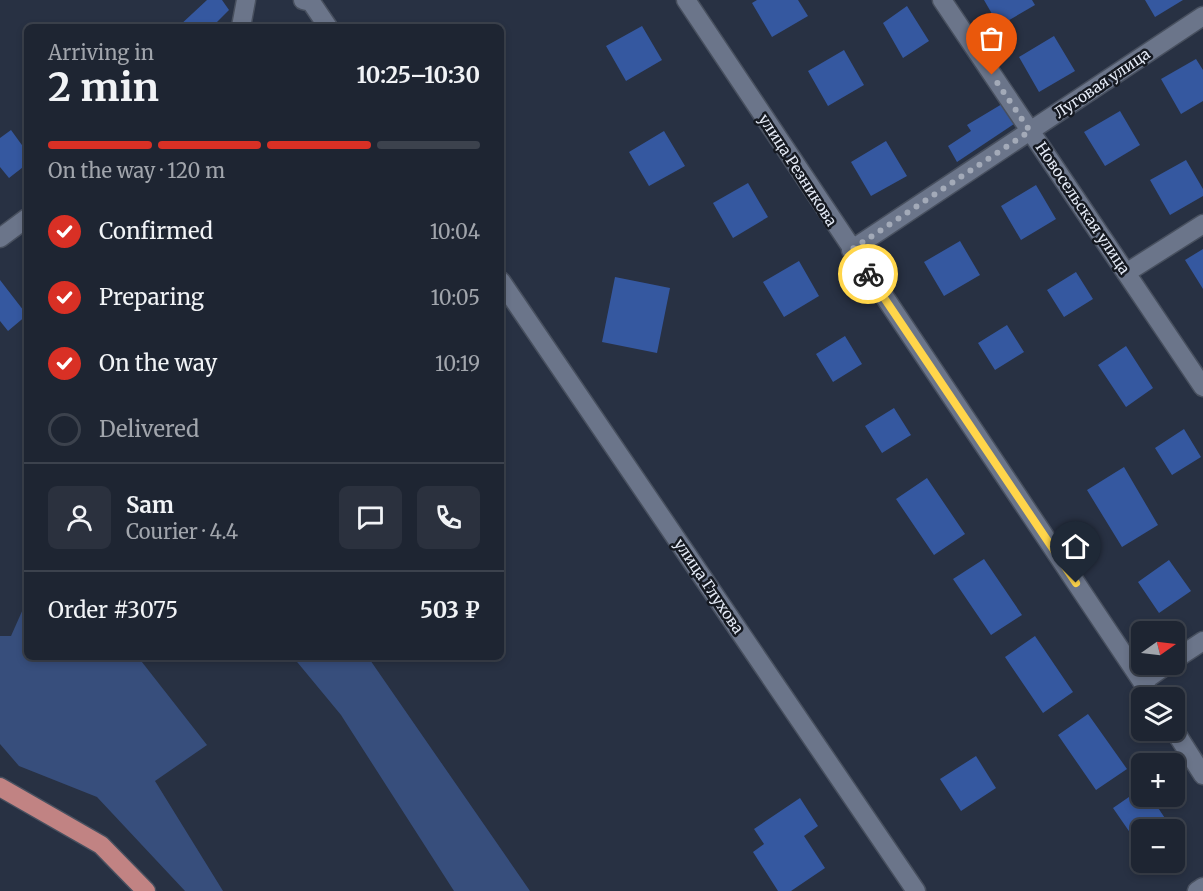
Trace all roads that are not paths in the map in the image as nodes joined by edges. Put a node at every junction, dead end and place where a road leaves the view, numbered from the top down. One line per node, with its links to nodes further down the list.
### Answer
1 (246, 0): 6 (street)
2 (303, 0): 7 (street)
3 (686, 0): 12 (street, улица Резникова)
4 (942, 0): 8 (street, Новосельская улица)
5 (1203, 16): 8 (street, Луговая улица)
6 (242, 24)
7 (326, 24)
8 (1030, 131): 12 (street, Луговая улица); 13 (street, Новосельская улица)
9 (24, 220): 11 (street)
10 (1203, 224): 13 (street)
11 (0, 238)
12 (851, 250): 19 (street, улица Резникова)
13 (1126, 273): 15 (street, Новосельская улица)
14 (504, 285): 26 (street, улица Глухова)
15 (1203, 387)
16 (1203, 641): 17 (street)
17 (1185, 653)
18 (1152, 675): 19 (street)
19 (1142, 682): 20 (street, улица Резникова)
20 (1145, 687)
21 (1181, 741): 22 (street)
22 (1203, 775)
23 (0, 787): 25 (main road)
24 (1203, 887): 27 (street)
25 (146, 891)
26 (916, 891)
27 (1197, 891)

